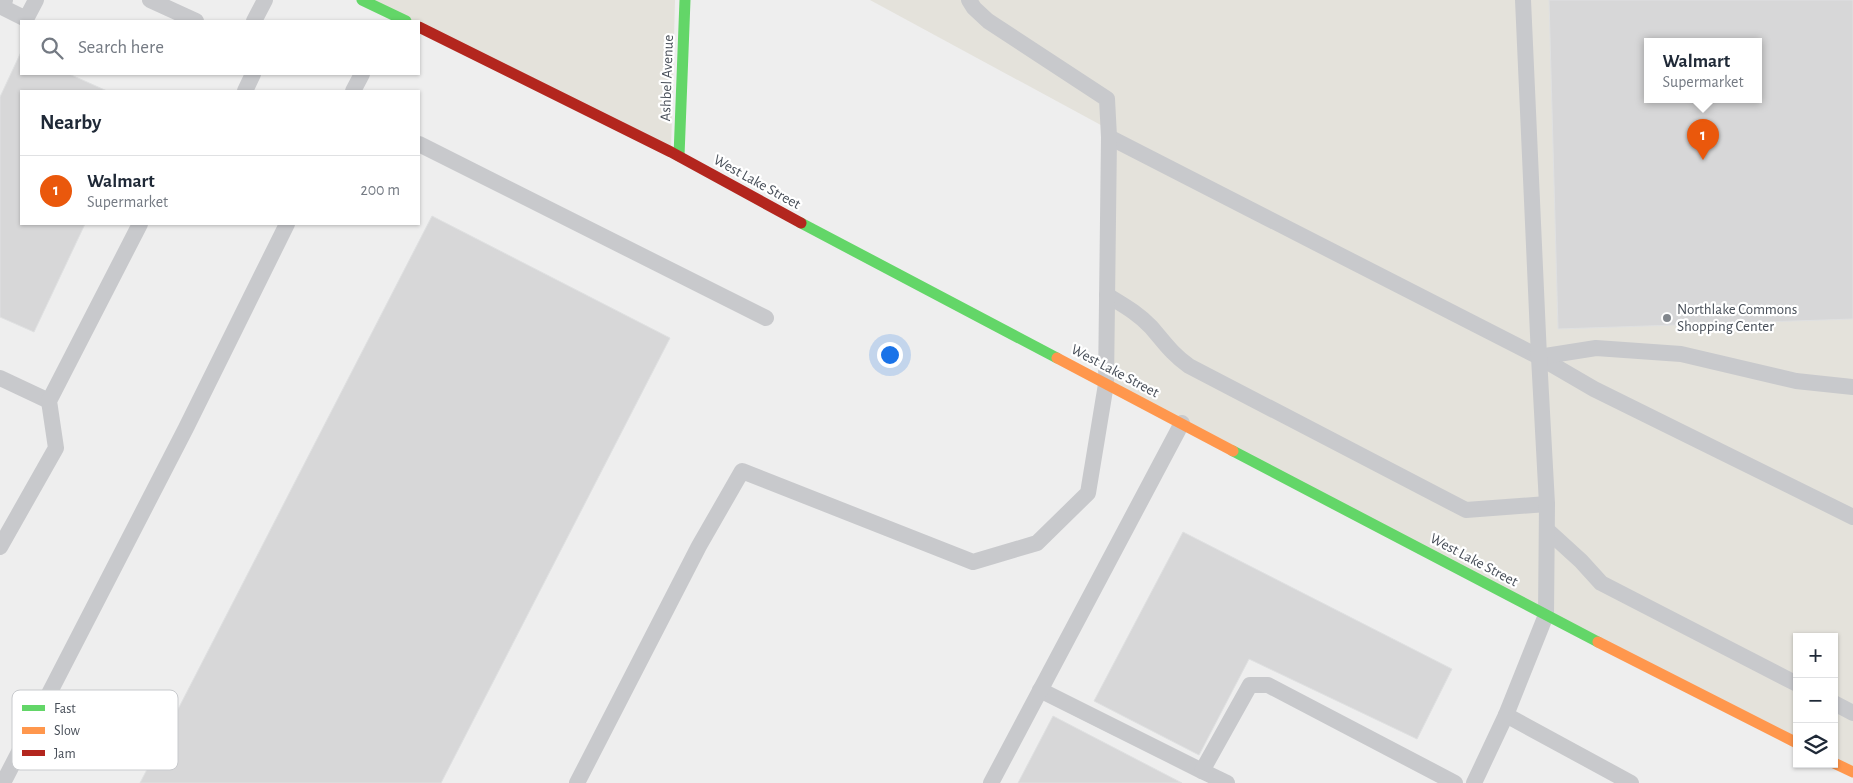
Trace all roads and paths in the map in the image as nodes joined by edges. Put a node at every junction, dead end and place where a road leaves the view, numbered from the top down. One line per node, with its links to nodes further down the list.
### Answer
1 (5, 0): 2 (lane)
2 (36, 0)
3 (150, 0): 10 (lane)
4 (265, 0): 11 (lane)
5 (362, 0): 9 (main road)
6 (685, 0): 19 (main road, Ashbel Avenue)
7 (969, 0): 17 (lane)
8 (1523, 0): 24 (lane)
9 (389, 18)
10 (194, 20)
11 (255, 20)
12 (420, 27): 19 (main road, West Lake Street)
13 (253, 75): 15 (lane)
14 (361, 75): 16 (lane)
15 (246, 90)
16 (354, 90)
17 (1110, 137): 22 (lane); 24 (lane)
18 (420, 145): 23 (lane)
19 (679, 156): 26 (main road, West Lake Street)
20 (139, 225): 28 (lane)
21 (287, 225): 36 (lane)
22 (1107, 296): 26 (lane); 30 (lane)
23 (766, 318)
24 (1539, 357): 27 (lane); 30 (lane); 31 (lane)
25 (0, 378): 28 (lane)
26 (1106, 384): 29 (main road, West Lake Street); 47 (lane)
27 (1853, 387)
28 (49, 401): 33 (lane)
29 (1182, 423): 34 (main road, West Lake Street); 37 (lane)
30 (1548, 504): 32 (lane)
31 (1853, 517)
32 (1547, 530): 34 (lane); 35 (lane)
33 (0, 547)
34 (1546, 615): 40 (lane); 41 (main road, West Lake Street)
35 (1793, 682)
36 (51, 690)
37 (1040, 690): 44 (lane); 48 (lane)
38 (1838, 706): 39 (lane)
39 (1853, 713)
40 (1506, 715): 51 (lane); 52 (lane)
41 (1793, 741)
42 (1838, 765): 45 (main road)
43 (12, 766): 46 (lane)
44 (1202, 770): 49 (lane); 50 (lane)
45 (1853, 772)
46 (3, 783)
47 (577, 783)
48 (991, 783)
49 (1227, 783)
50 (1455, 783)
51 (1474, 783)
52 (1631, 783)

